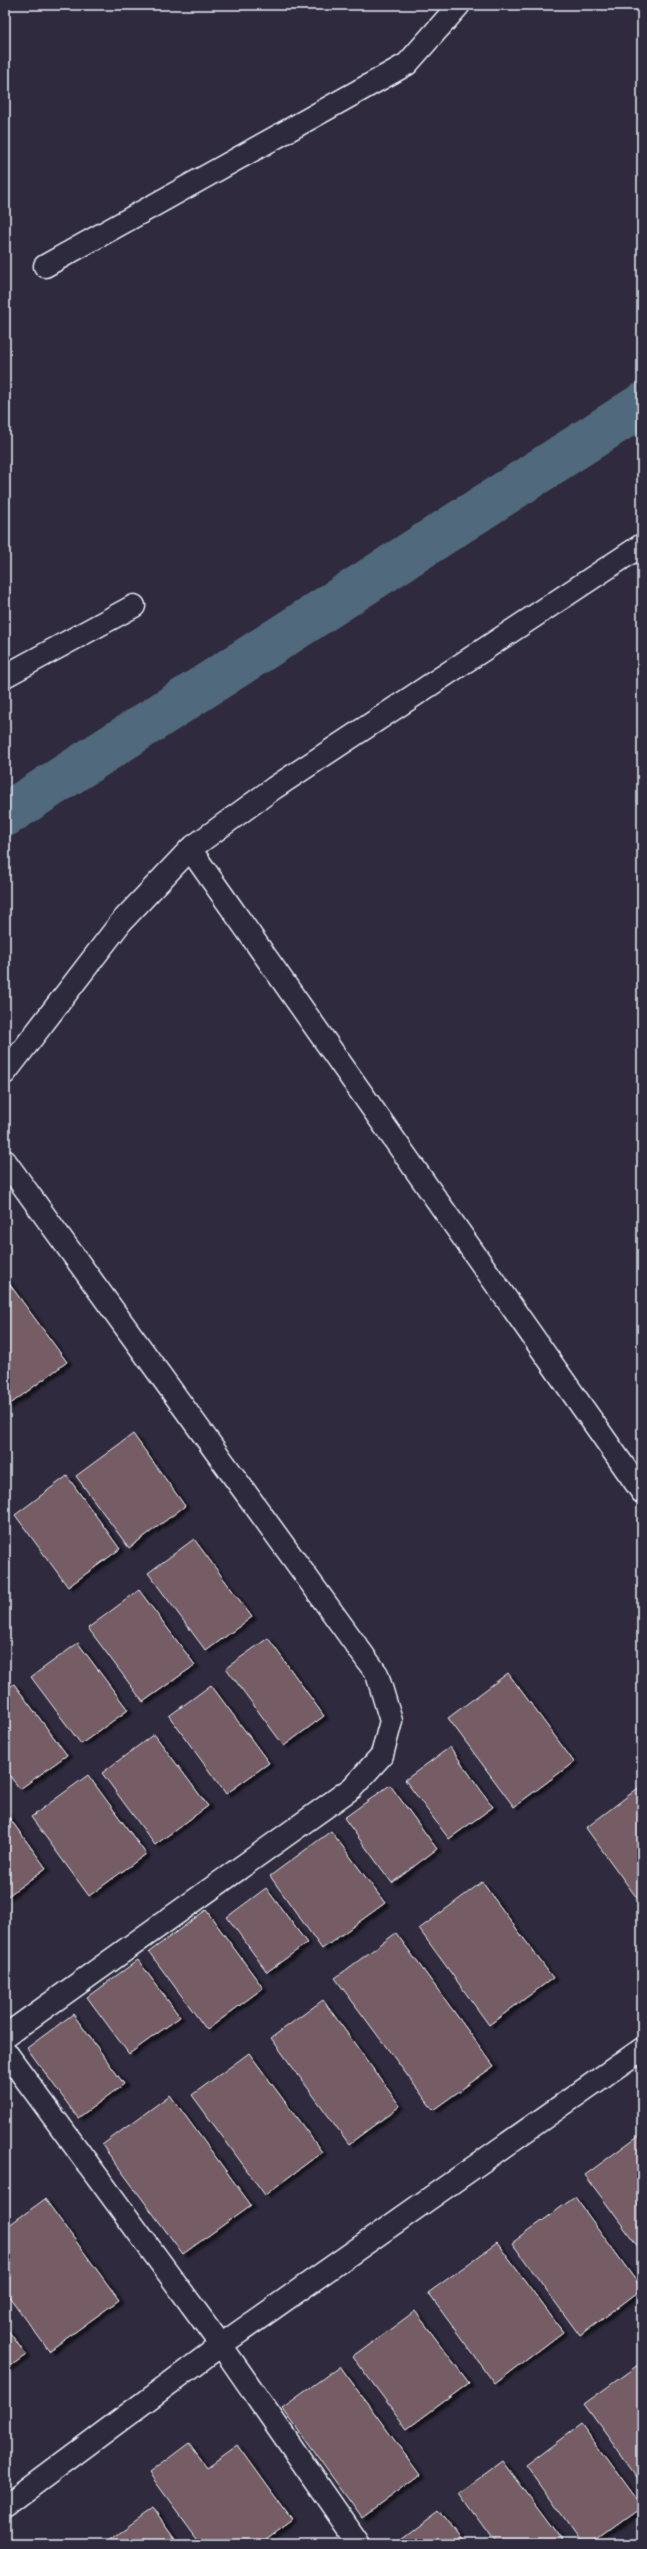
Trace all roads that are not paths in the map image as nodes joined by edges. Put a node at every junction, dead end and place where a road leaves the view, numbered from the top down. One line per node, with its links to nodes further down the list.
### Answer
1 (459, 5): 2 (street)
2 (45, 266)
3 (642, 545): 6 (street)
4 (134, 606): 5 (street)
5 (5, 676)
6 (190, 849): 7 (street); 9 (street)
7 (5, 1073)
8 (5, 1161): 10 (street)
9 (642, 1492)
10 (5, 2036)
11 (642, 2050): 13 (street)
12 (5, 2052): 13 (street)
13 (221, 2344): 14 (street); 15 (street)
14 (5, 2506)
15 (359, 2544)

